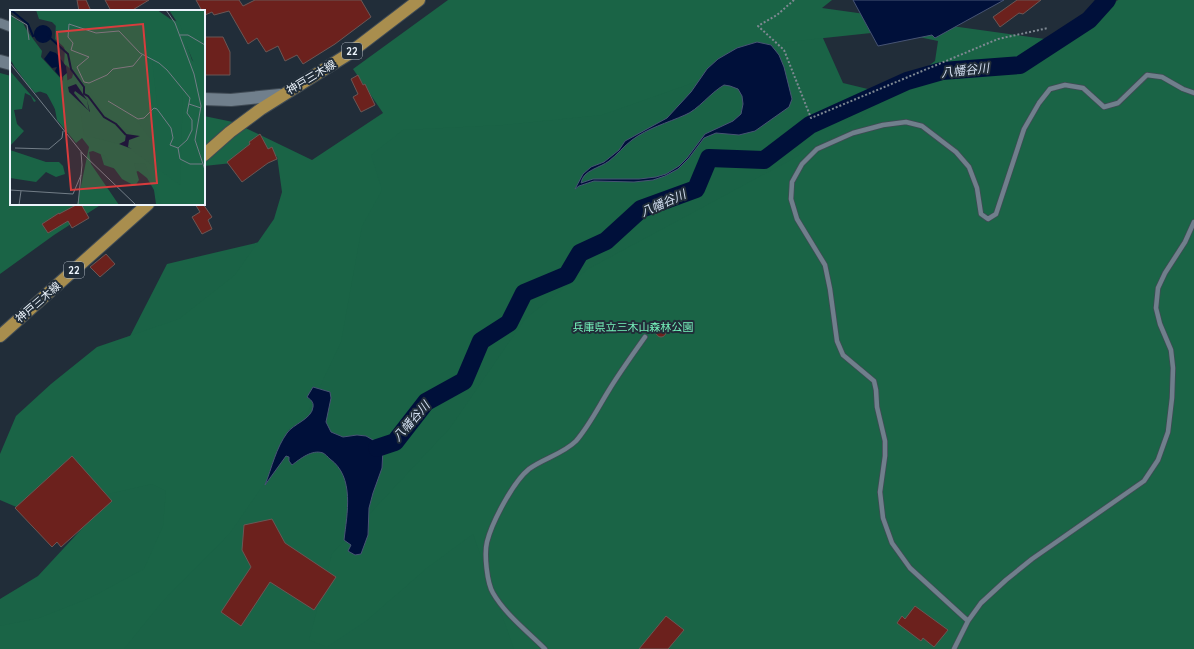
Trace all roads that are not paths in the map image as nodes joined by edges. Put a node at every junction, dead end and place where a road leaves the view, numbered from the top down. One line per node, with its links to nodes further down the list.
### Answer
1 (419, 0): 7 (main road, 神戸三木線 / 22)
2 (0, 23): 3 (street)
3 (10, 27)
4 (0, 62): 5 (street)
5 (10, 64)
6 (1194, 93): 14 (lane)
7 (280, 96): 8 (street); 9 (main road, 神戸三木線 / 22)
8 (205, 99)
9 (205, 154)
10 (147, 205): 12 (main road, 神戸三木線 / 22)
11 (1194, 222): 14 (lane)
12 (0, 336)
13 (645, 336): 15 (lane)
14 (968, 621): 16 (lane)
15 (545, 649)
16 (954, 649)

